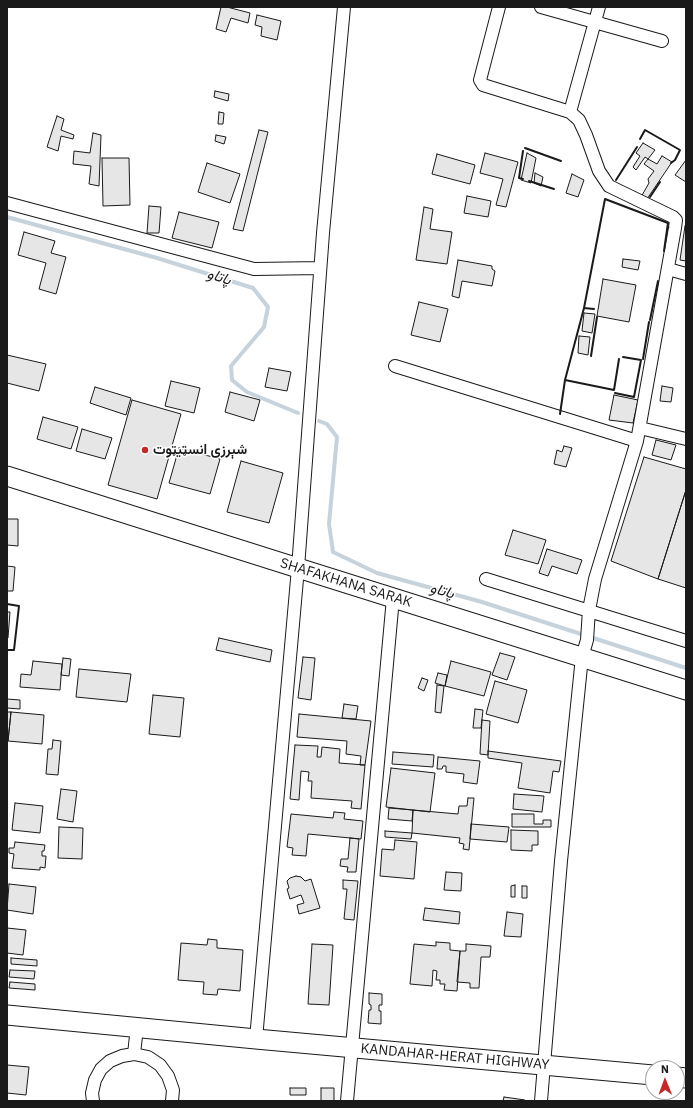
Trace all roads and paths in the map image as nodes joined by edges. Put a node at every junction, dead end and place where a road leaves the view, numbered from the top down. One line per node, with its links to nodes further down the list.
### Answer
1 (344, 7): 9 (street)
2 (499, 7): 7 (street)
3 (541, 7): 5 (street)
4 (599, 7): 5 (street)
5 (595, 22): 6 (street); 7 (street)
6 (662, 41)
7 (570, 112): 10 (street)
8 (7, 203): 9 (street)
9 (320, 268): 17 (street)
10 (668, 269): 11 (street); 13 (street)
11 (686, 274)
12 (395, 366): 15 (street)
13 (640, 428): 14 (street); 15 (street)
14 (686, 439)
15 (638, 441): 20 (street)
16 (7, 476): 17 (main road, SHAFAKHANA SARAK)
17 (298, 568): 19 (main road, SHAFAKHANA SARAK); 26 (street)
18 (486, 579): 20 (street)
19 (393, 598): 22 (main road, SHAFAKHANA SARAK); 27 (street)
20 (589, 610): 21 (street); 22 (street)
21 (686, 641)
22 (584, 648): 23 (main road, SHAFAKHANA SARAK); 29 (street)
23 (686, 690)
24 (7, 1015): 25 (main road, KANDAHAR-HERAT HIGHWAY)
25 (137, 1027): 26 (main road, KANDAHAR-HERAT HIGHWAY); 28 (street)
26 (256, 1039): 27 (main road, KANDAHAR-HERAT HIGHWAY)
27 (352, 1048): 29 (main road, KANDAHAR-HERAT HIGHWAY); 33 (street)
28 (134, 1054): 31 (street); 32 (street)
29 (544, 1066): 30 (main road, KANDAHAR-HERAT HIGHWAY); 34 (street)
30 (645, 1074)
31 (93, 1101)
32 (172, 1101)
33 (347, 1101)
34 (541, 1101)

